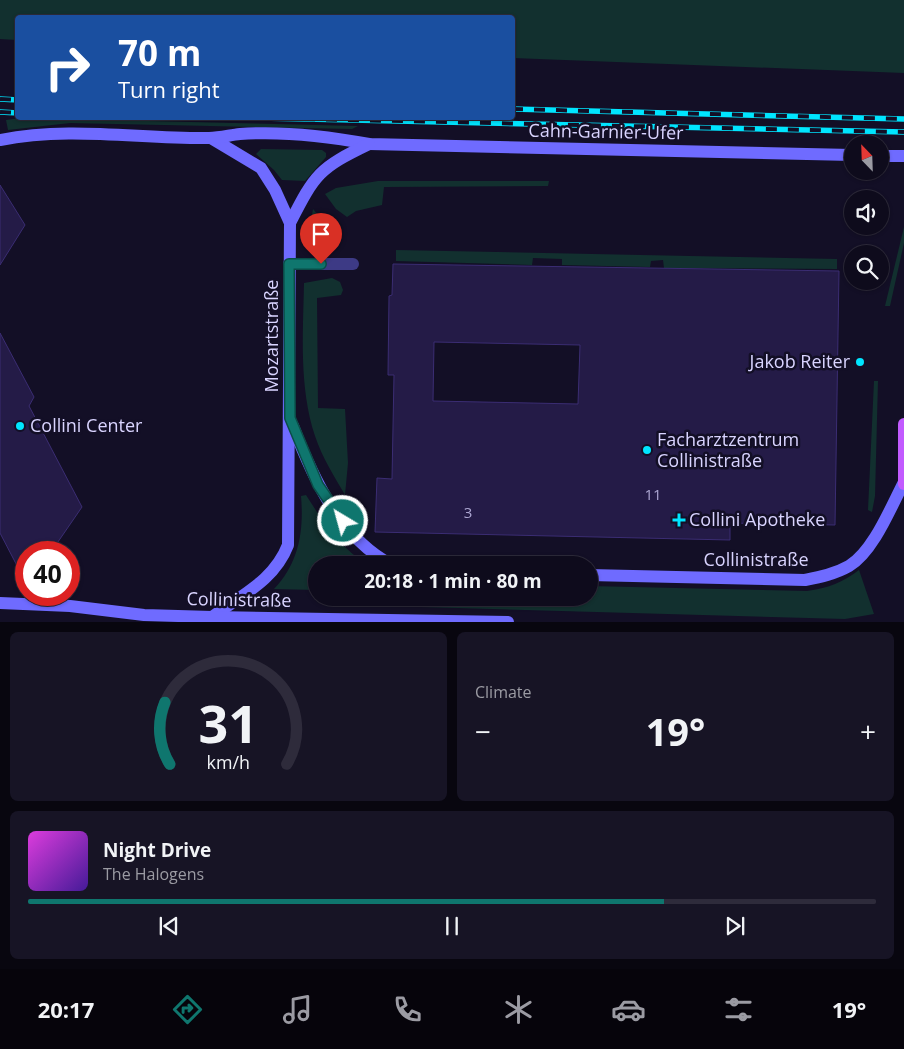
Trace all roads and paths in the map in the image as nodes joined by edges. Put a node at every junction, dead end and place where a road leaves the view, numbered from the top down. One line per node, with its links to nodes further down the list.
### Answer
1 (211, 138): 2 (street, Cahn-Garnier-Ufer); 3 (street, Cahn-Garnier-Ufer); 7 (street, Mozartstraße)
2 (0, 140)
3 (369, 144): 4 (street, Cahn-Garnier-Ufer); 7 (street, Mozartstraße)
4 (844, 155)
5 (889, 156): 6 (street)
6 (904, 156)
7 (290, 223): 8 (street, Mozartstraße)
8 (289, 264): 9 (lane); 10 (street, Mozartstraße)
9 (352, 264)
10 (290, 418): 13 (street, Mozartstraße); 16 (street, Mozartstraße)
11 (904, 424): 12 (main road)
12 (904, 483): 14 (street, Collinistraße)
13 (376, 556)
14 (598, 575)
15 (0, 603): 16 (street, Collinistraße)
16 (212, 618): 17 (street, Collinistraße)
17 (508, 622)

